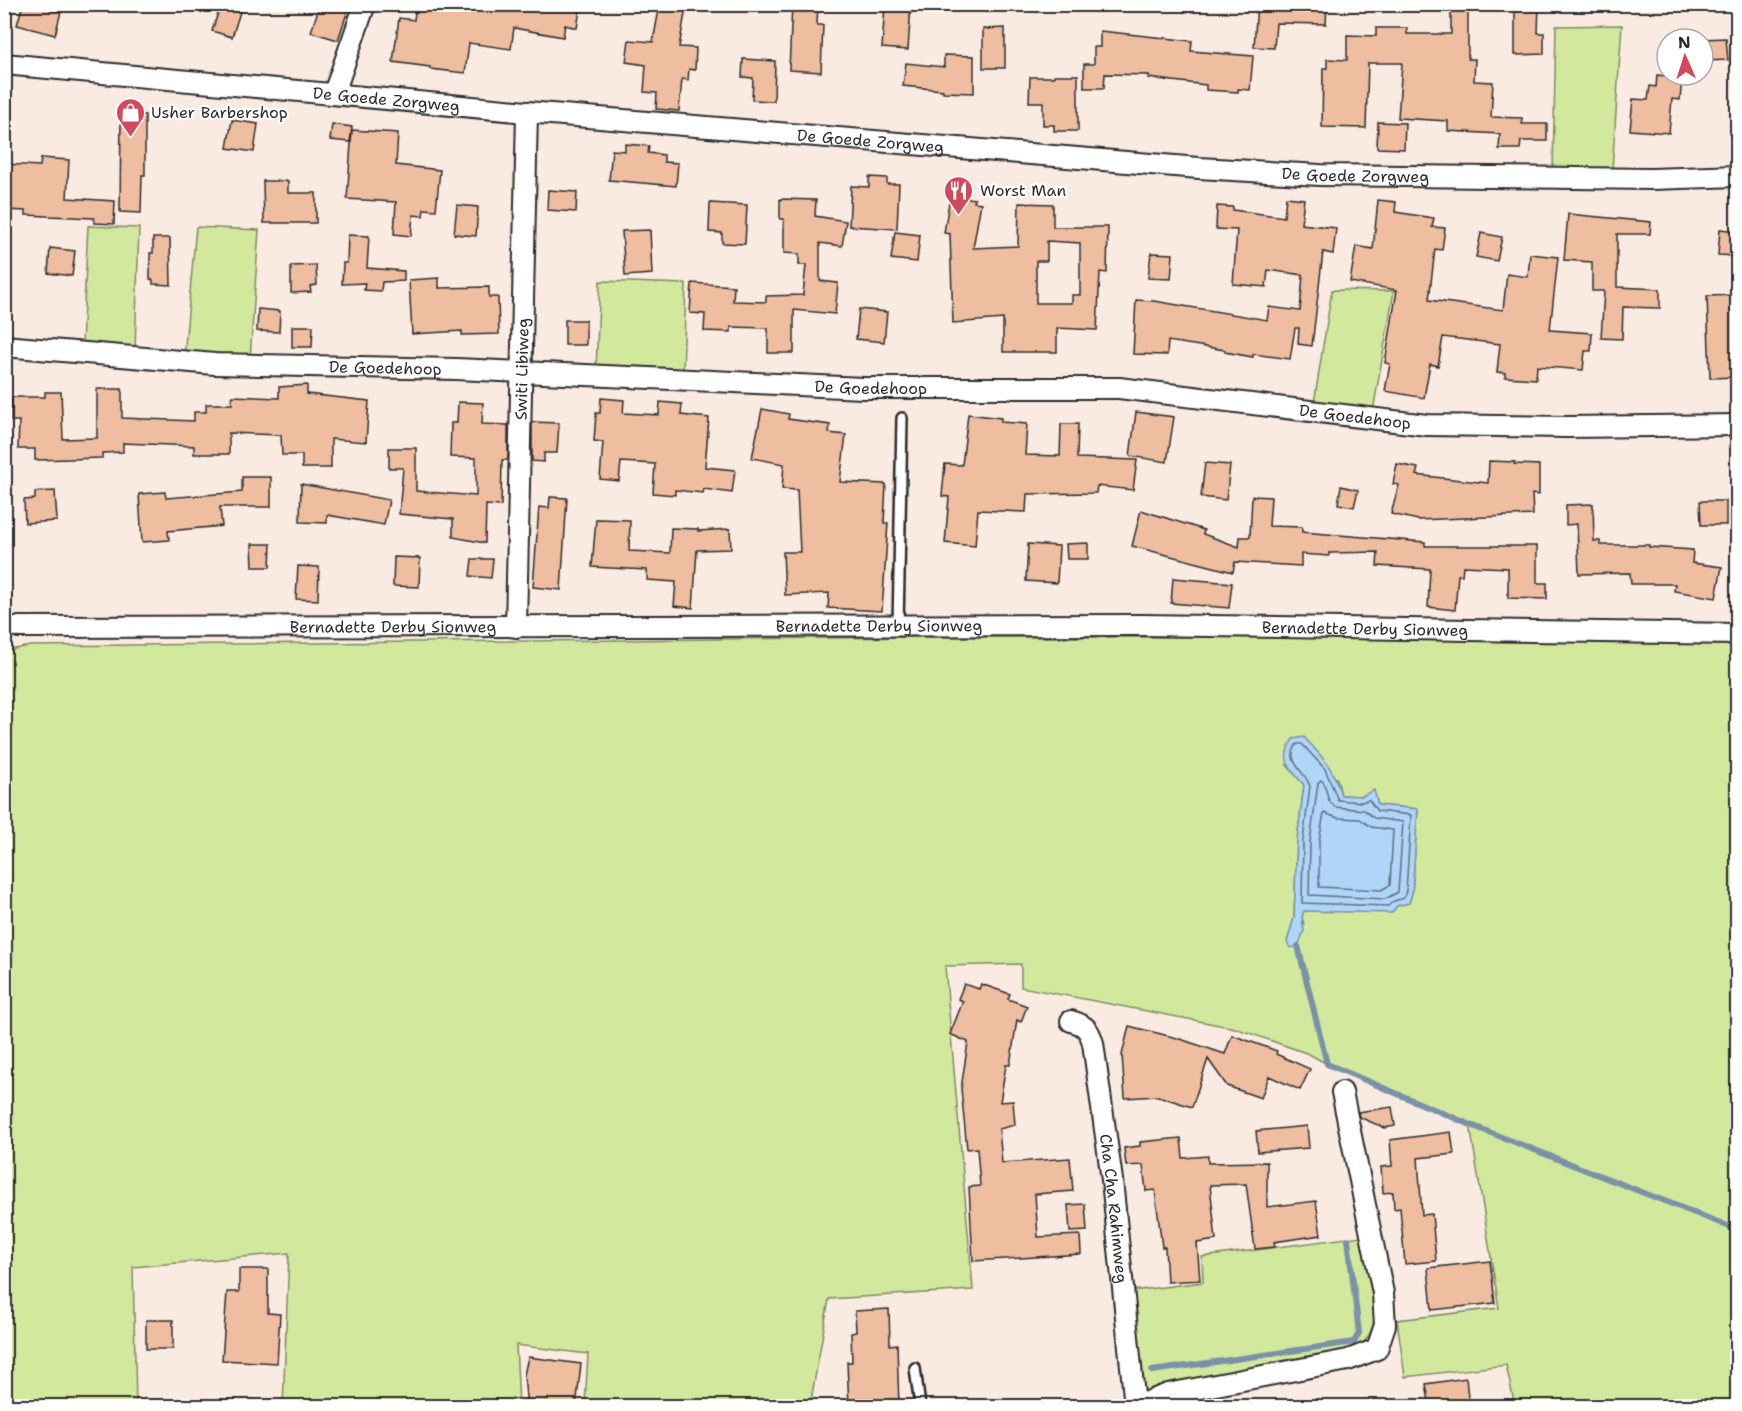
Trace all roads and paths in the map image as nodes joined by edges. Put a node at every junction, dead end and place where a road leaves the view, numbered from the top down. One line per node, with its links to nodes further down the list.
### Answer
1 (365, 4): 3 (street)
2 (4, 64): 3 (street, De Goede Zorgweg)
3 (334, 93): 4 (street, De Goede Zorgweg)
4 (527, 112): 5 (street, De Goede Zorgweg); 7 (street, Switi Libiweg)
5 (1737, 176)
6 (4, 346): 7 (street, De Goedehoop)
7 (521, 373): 9 (street, De Goedehoop); 11 (street, Switi Libiweg)
8 (902, 418): 12 (lane)
9 (1737, 425)
10 (19, 627): 11 (street, Bernadette Derby Sionweg)
11 (516, 627): 12 (street, Bernadette Derby Sionweg)
12 (898, 627): 13 (street, Bernadette Derby Sionweg)
13 (1737, 634)
14 (1071, 1021): 18 (street, Cha Cha Rahimweg)
15 (1342, 1092): 18 (street)
16 (915, 1368): 17 (lane)
17 (920, 1407)
18 (1136, 1407)

